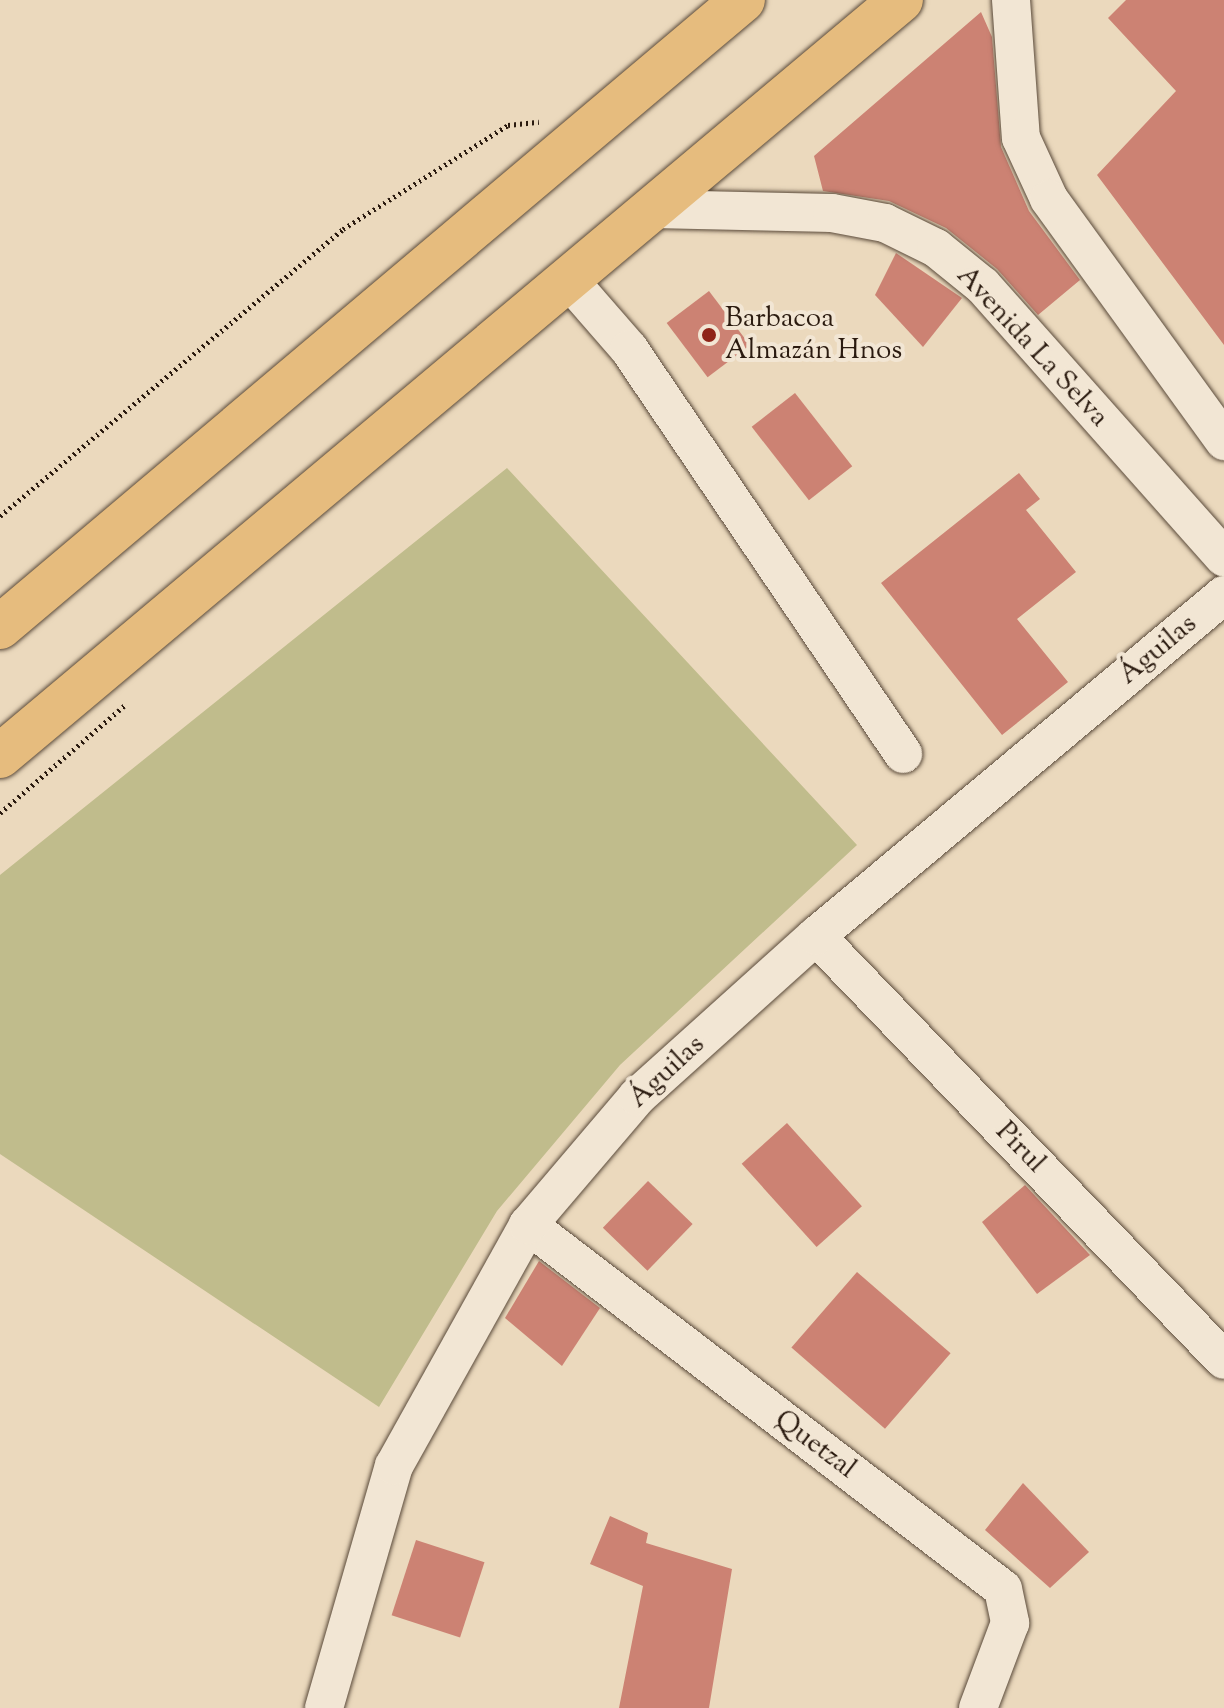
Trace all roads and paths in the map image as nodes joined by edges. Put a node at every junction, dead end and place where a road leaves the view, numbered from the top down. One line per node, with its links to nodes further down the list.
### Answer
1 (743, 0): 11 (highway)
2 (901, 0): 5 (highway)
3 (1011, 0): 7 (street)
4 (550, 121): 8 (path)
5 (653, 209): 6 (highway); 9 (street, Avenida La Selva)
6 (569, 280): 12 (street); 13 (highway)
7 (1224, 441)
8 (0, 516)
9 (1224, 557)
10 (1224, 595): 14 (street, Águilas)
11 (0, 627)
12 (903, 754)
13 (0, 756)
14 (816, 936): 15 (street, Águilas); 16 (street, Pirul)
15 (528, 1225): 17 (street, Águilas); 18 (street, Quetzal)
16 (1224, 1360)
17 (324, 1708)
18 (978, 1708)

